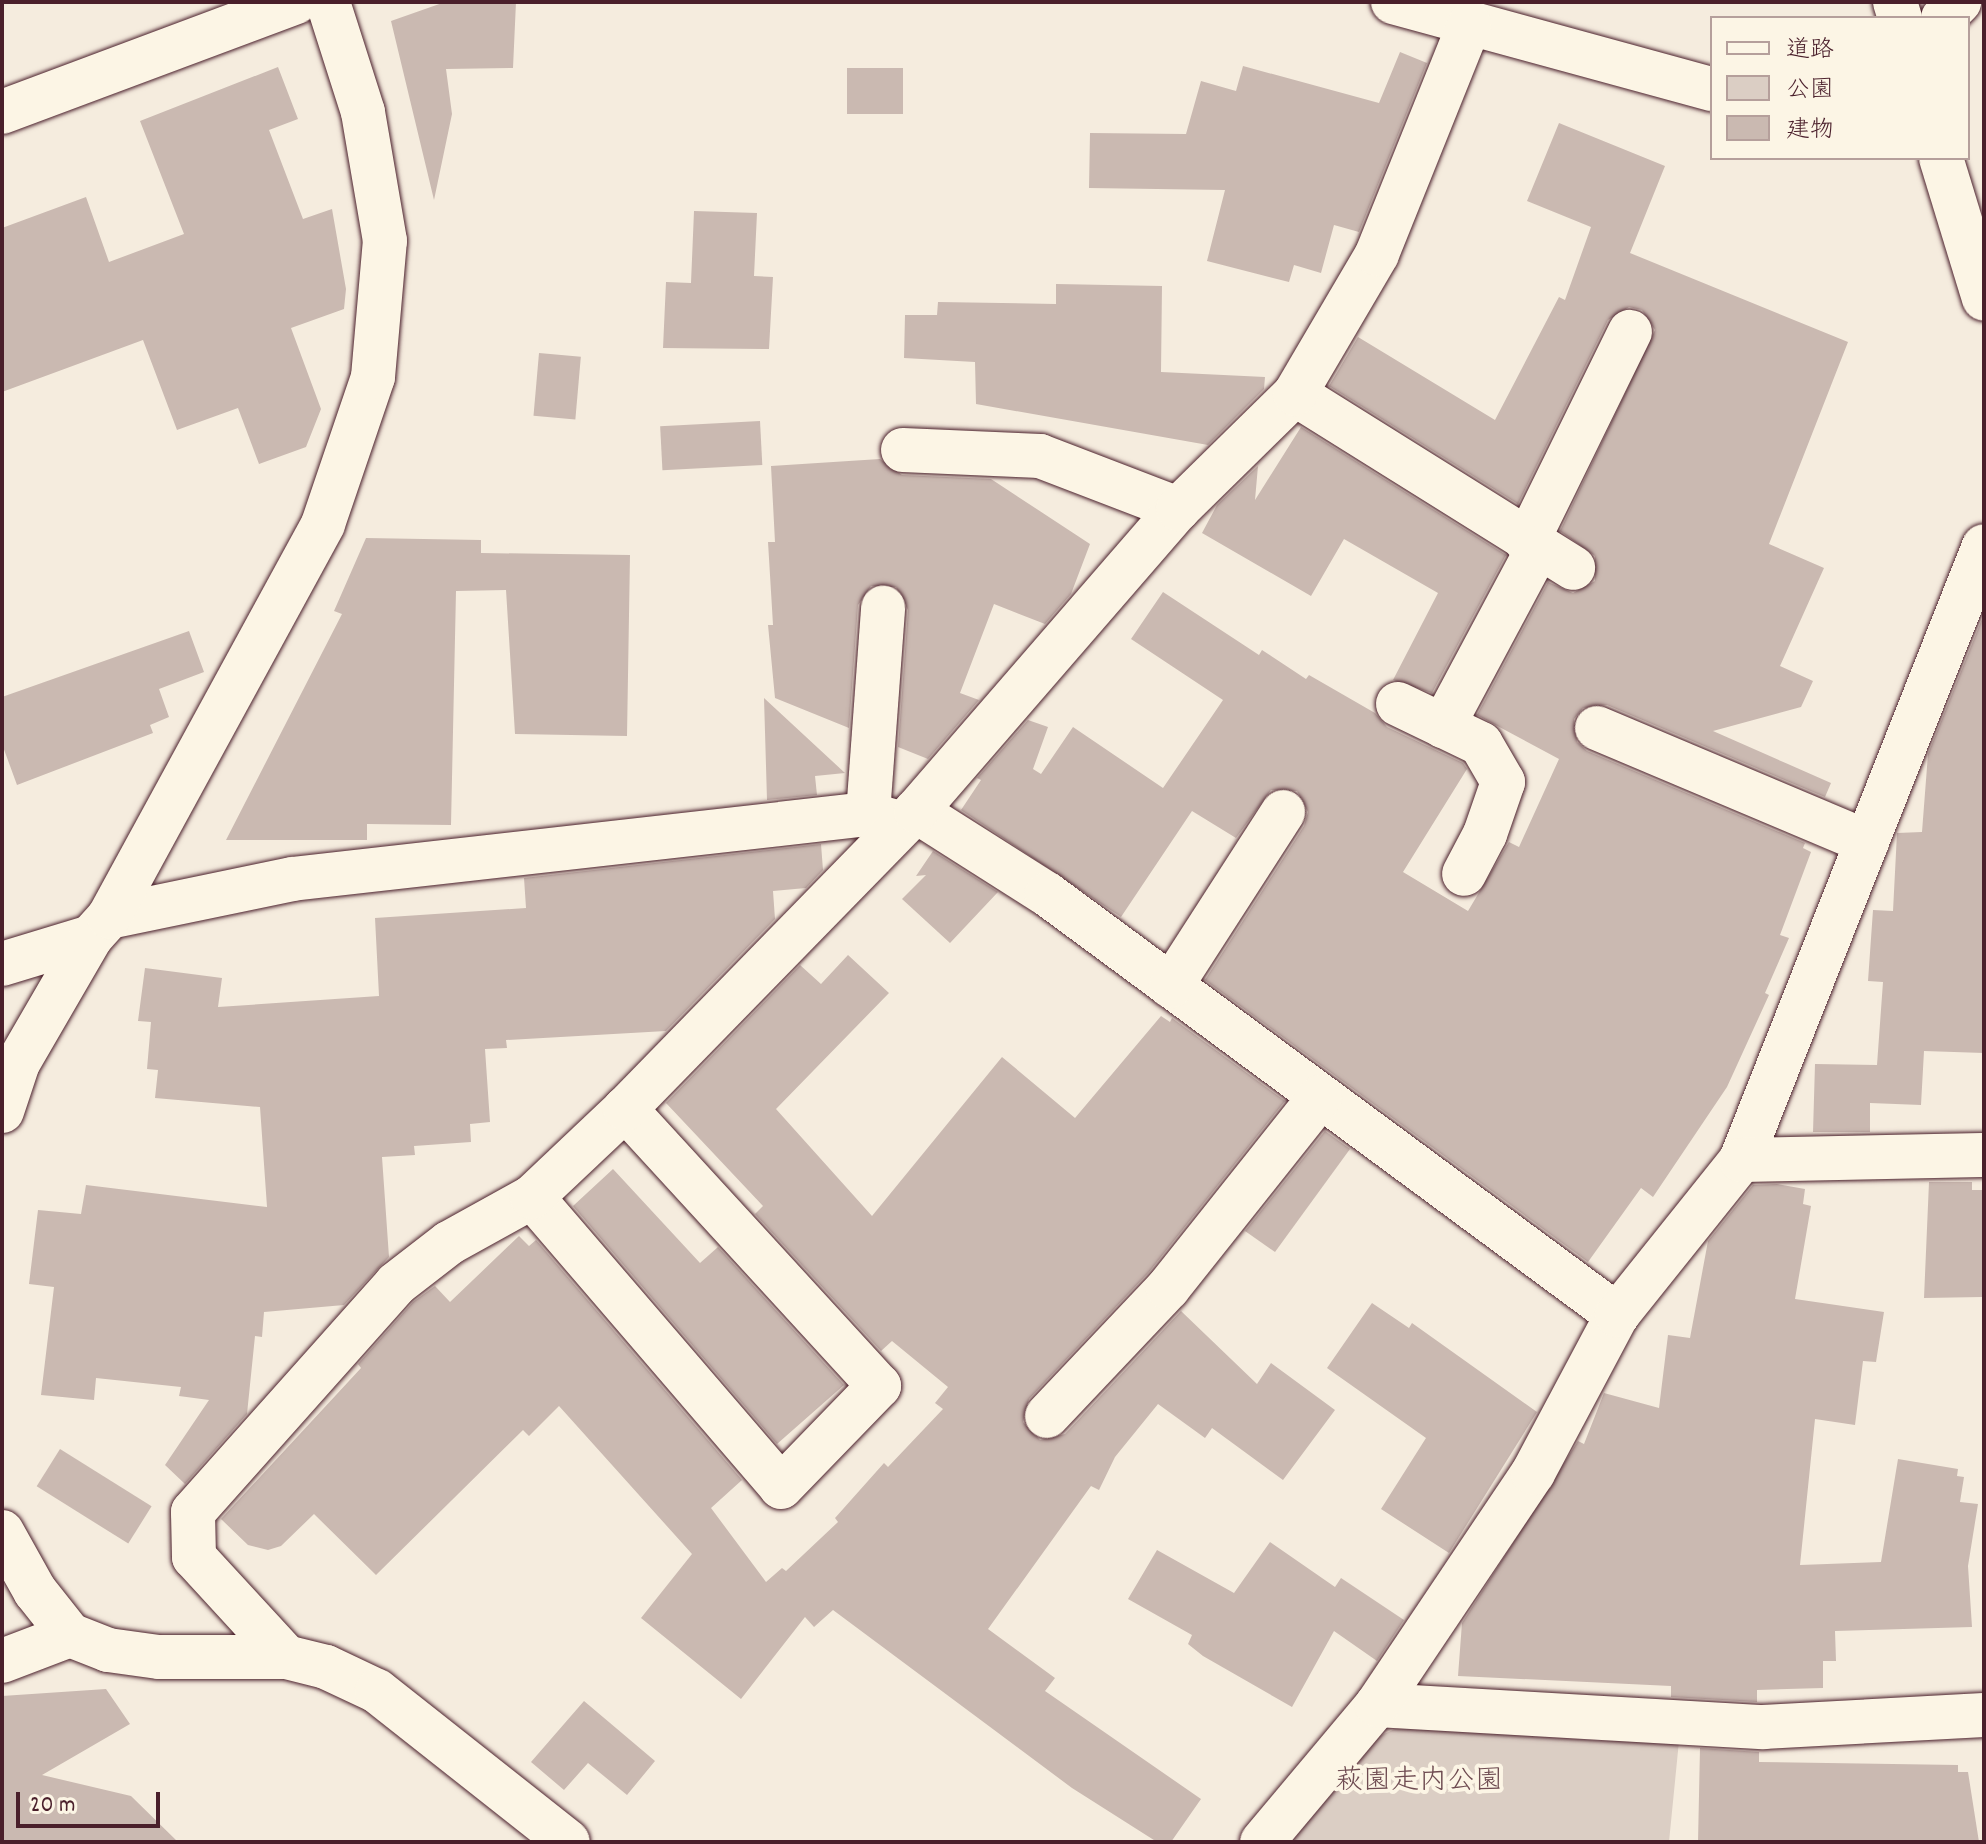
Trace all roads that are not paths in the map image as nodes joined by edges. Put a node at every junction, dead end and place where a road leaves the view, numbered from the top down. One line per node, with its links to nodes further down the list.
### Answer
1 (296, 2): 6 (street)
2 (328, 2): 23 (street)
3 (1393, 2): 4 (street)
4 (1469, 25): 5 (street); 10 (street)
5 (1710, 88)
6 (2, 112)
7 (1942, 160): 8 (street)
8 (1984, 299)
9 (1630, 332): 14 (street)
10 (1295, 394): 12 (street); 14 (street)
11 (903, 450): 12 (street)
12 (1178, 509): 20 (street)
13 (1984, 546): 21 (street)
14 (1546, 553): 17 (street)
15 (883, 608): 20 (street)
16 (1398, 704): 17 (street)
17 (1443, 726): 22 (street)
18 (1597, 728): 21 (street)
19 (1283, 812): 25 (street)
20 (895, 816): 23 (street); 25 (street); 27 (street)
21 (1867, 842): 30 (street)
22 (1464, 874)
23 (100, 927): 24 (street); 28 (street)
24 (2, 964)
25 (1171, 986): 26 (street)
26 (1320, 1097): 32 (street); 33 (street)
27 (625, 1109): 31 (street); 31 (street)
28 (2, 1111)
29 (1984, 1155): 30 (street)
30 (1741, 1160): 32 (street)
31 (532, 1197): 36 (street)
32 (1617, 1315): 38 (street)
33 (1047, 1416)
34 (2, 1532): 35 (street)
35 (70, 1635): 36 (street); 37 (street)
36 (286, 1657): 40 (street)
37 (2, 1661)
38 (1377, 1705): 39 (street); 41 (street)
39 (1984, 1715)
40 (568, 1842)
41 (1262, 1842)

